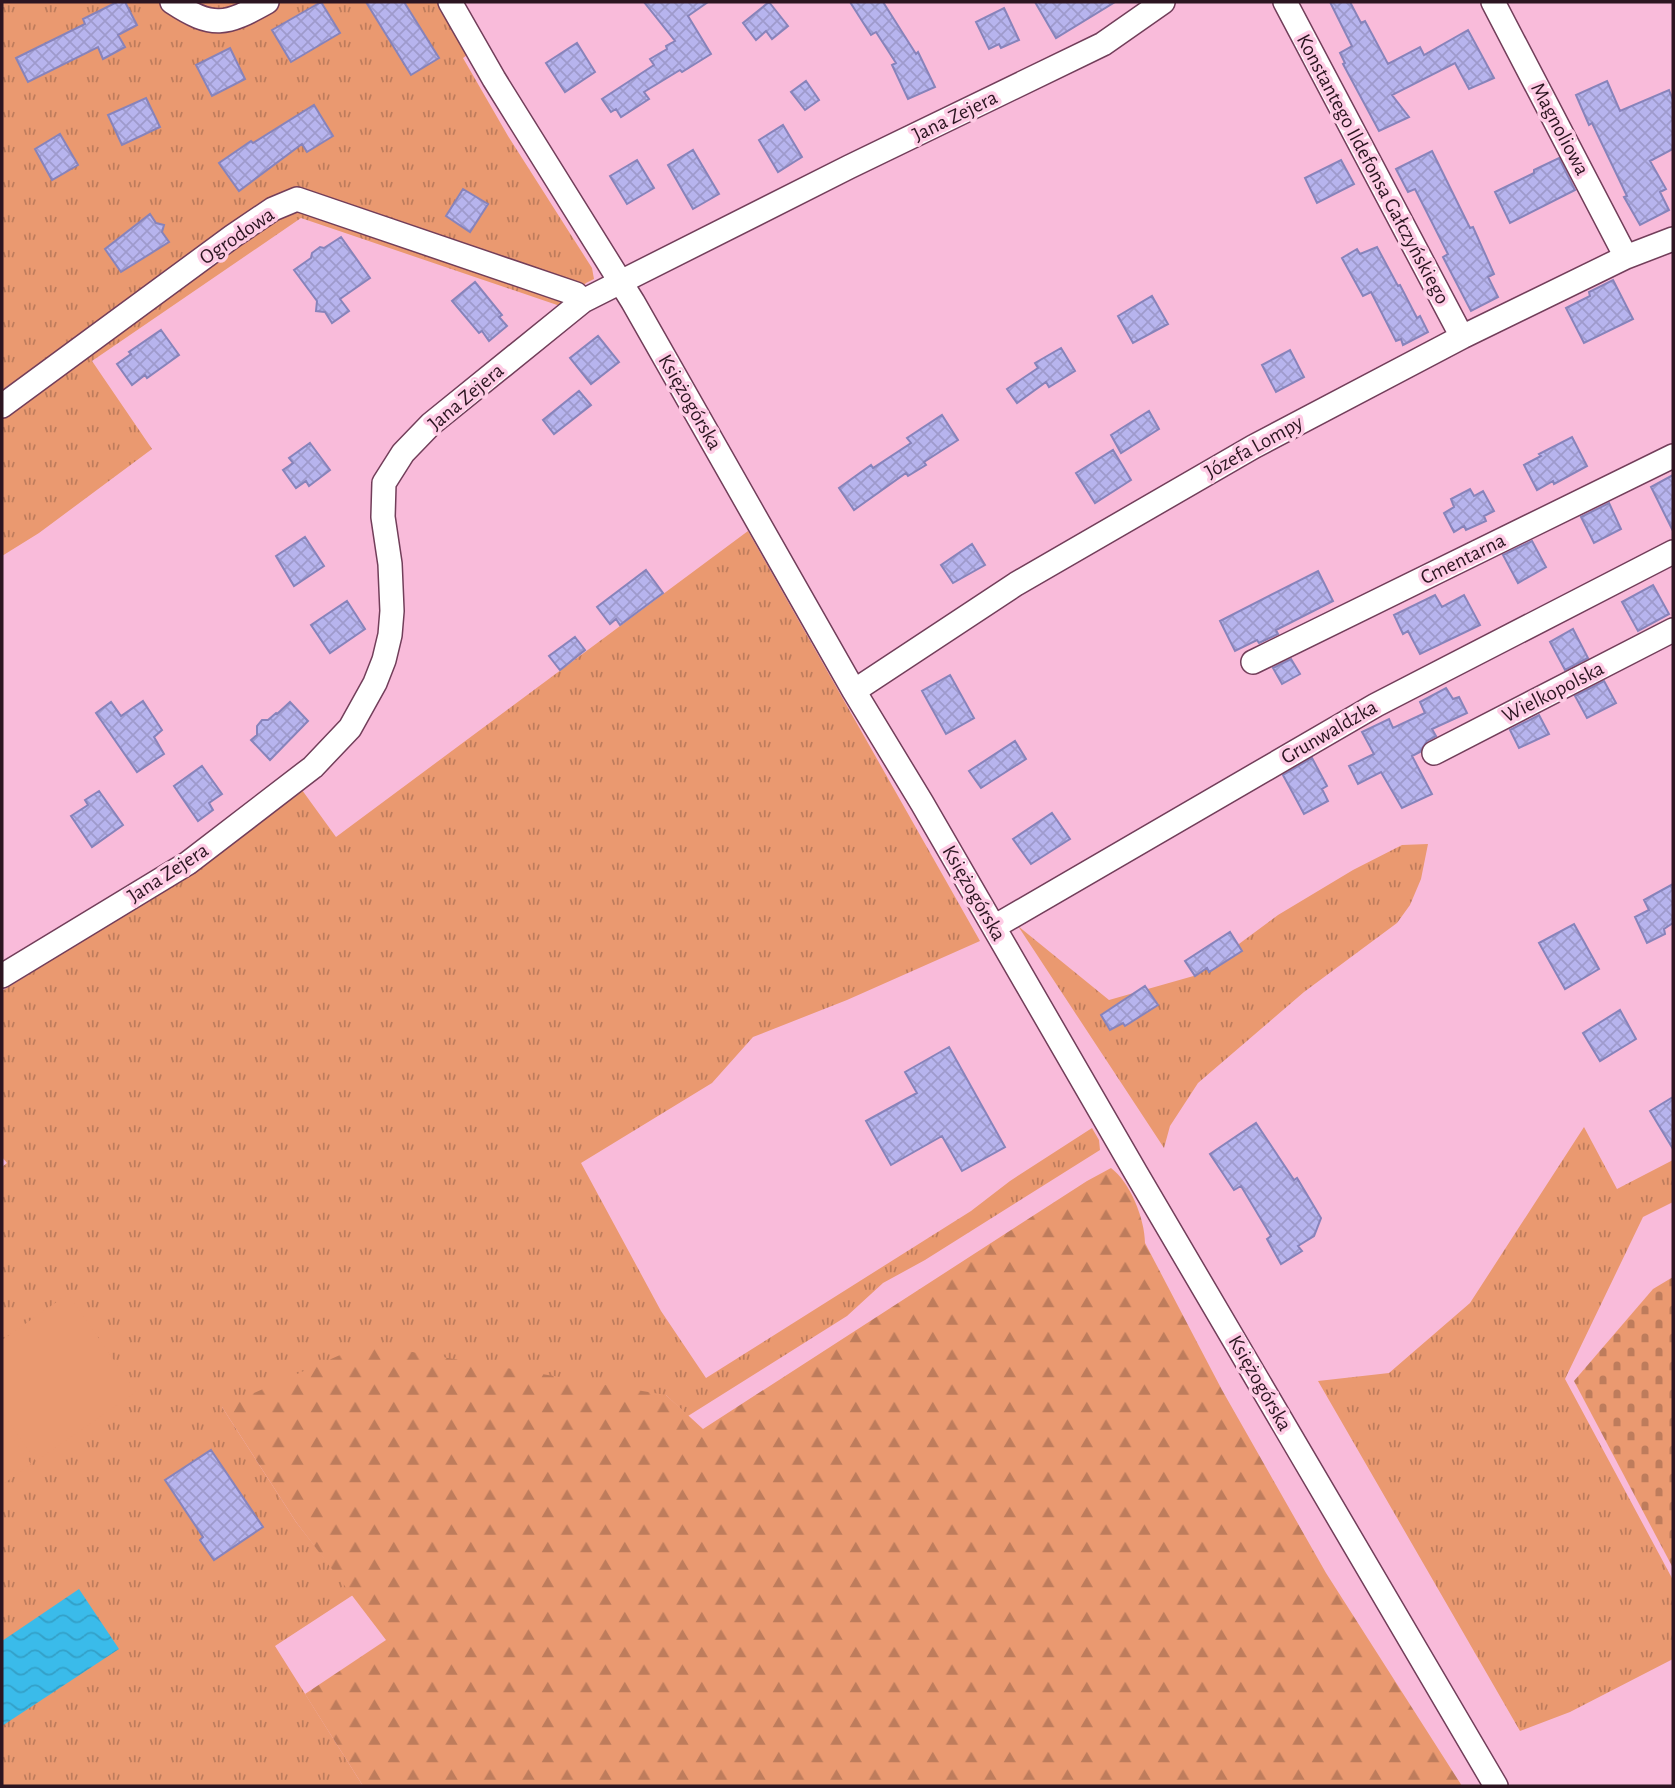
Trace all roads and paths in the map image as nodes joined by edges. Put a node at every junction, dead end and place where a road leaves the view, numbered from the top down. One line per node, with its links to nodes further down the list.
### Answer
1 (172, 2): 2 (street)
2 (267, 2)
3 (450, 2): 9 (street, Księżogórska)
4 (1163, 2): 9 (street, Jana Zejera)
5 (1285, 2): 11 (street, Konstantego Ildefonsa Gałczyńskiego)
6 (1493, 2): 8 (street, Magnoliowa)
7 (1673, 239): 8 (street, Józefa Lompy)
8 (1626, 257): 11 (street, Józefa Lompy)
9 (620, 282): 10 (street, Jana Zejera); 17 (street, Księżogórska)
10 (583, 301): 12 (street, Ogrodowa); 20 (street, Jana Zejera)
11 (1462, 337): 17 (street, Józefa Lompy)
12 (2, 406)
13 (1673, 456): 16 (street, Cmentarna)
14 (1673, 552): 19 (street, Grunwaldzka)
15 (1673, 629): 18 (street, Wielkopolska)
16 (1253, 662)
17 (855, 691): 19 (street, Księżogórska)
18 (1434, 753)
19 (994, 927): 21 (street, Księżogórska)
20 (2, 975)
21 (1496, 1786)

